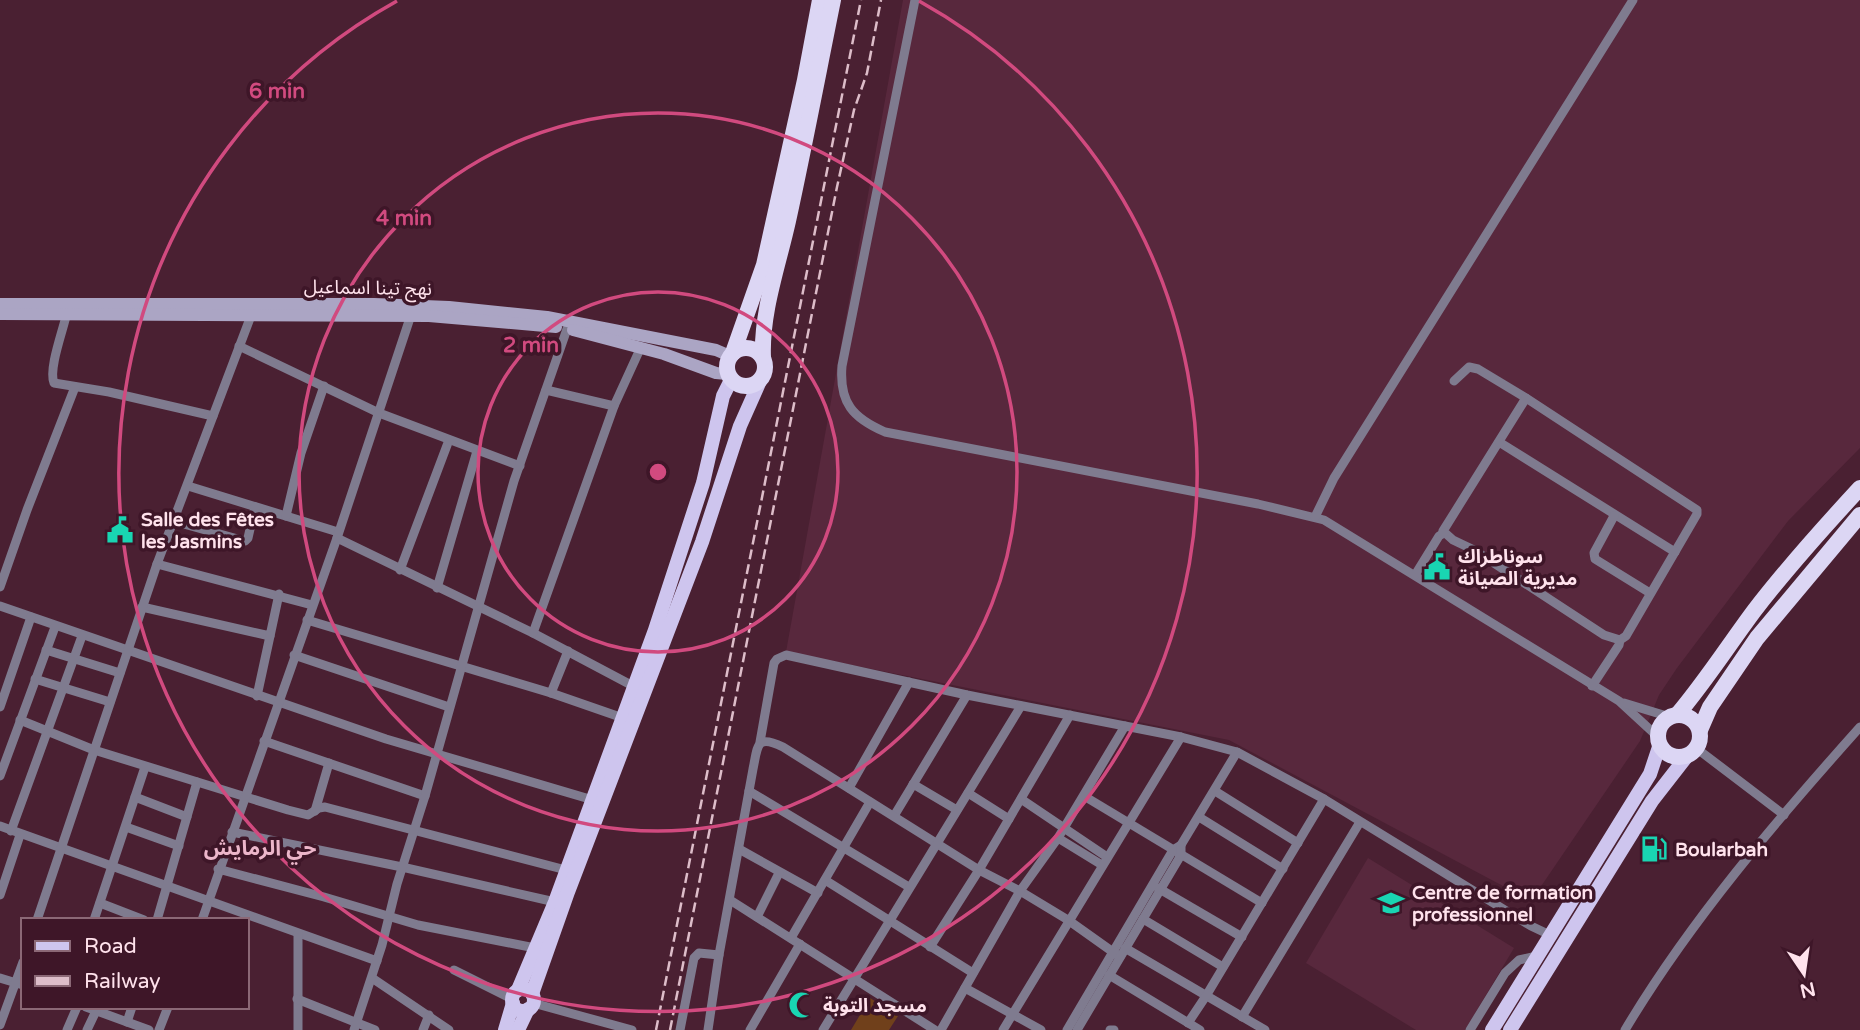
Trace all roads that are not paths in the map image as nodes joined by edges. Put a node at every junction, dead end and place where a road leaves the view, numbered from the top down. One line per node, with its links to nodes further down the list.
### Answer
1 (820, 0): 13 (highway)
2 (833, 0): 14 (highway)
3 (915, 0): 35 (street)
4 (1633, 0): 35 (street)
5 (0, 304): 6 (main road, نهج تينا اسماعيل)
6 (68, 309): 7 (main road, نهج تينا اسماعيل); 8 (main road, نهج تينا اسماعيل); 19 (street)
7 (253, 310): 9 (main road, نهج تينا اسماعيل); 11 (street); 13 (main road, نهج تينا اسماعيل)
8 (0, 314)
9 (411, 315): 10 (main road, نهج تينا اسماعيل); 23 (street)
10 (567, 329): 12 (main road, نهج تينا اسماعيل); 20 (street)
11 (239, 346): 18 (street); 24 (street)
12 (641, 347): 15 (main road, نهج تينا اسماعيل); 22 (street)
13 (731, 354): 14 (highway); 15 (highway)
14 (763, 358): 16 (highway)
15 (729, 377): 16 (highway); 67 (main road)
16 (760, 381): 186 (main road)
17 (1454, 381): 21 (street)
18 (324, 386): 23 (street); 33 (street)
19 (75, 387): 24 (street); 43 (street)
20 (546, 390): 22 (street); 28 (street)
21 (1526, 397): 26 (street); 39 (street)
22 (614, 406): 54 (street)
23 (379, 413): 25 (street); 38 (street)
24 (214, 416): 29 (street)
25 (449, 440): 27 (street); 41 (street)
26 (1499, 442): 34 (street); 37 (street)
27 (477, 451): 28 (street); 44 (street)
28 (520, 466): 50 (street)
29 (188, 485): 31 (street); 36 (street)
30 (1860, 488): 80 (highway)
31 (256, 507): 33 (street); 36 (street)
32 (1860, 515): 85 (highway)
33 (286, 516): 38 (street)
34 (1614, 516): 39 (street); 45 (street)
35 (1315, 517): 42 (street)
36 (173, 521): 40 (street)
37 (1444, 533): 42 (street); 57 (street)
38 (337, 535): 41 (street); 47 (street)
39 (1675, 552): 45 (street)
40 (157, 564): 46 (street); 49 (street)
41 (400, 569): 44 (street)
42 (1415, 575): 68 (street)
43 (0, 587)
44 (437, 588): 50 (street)
45 (1650, 593): 57 (street)
46 (279, 594): 47 (street); 56 (street)
47 (312, 605): 52 (street)
48 (0, 607): 51 (street)
49 (142, 607): 56 (street); 59 (street)
50 (478, 608): 54 (street); 63 (street)
51 (31, 617): 53 (street); 77 (street)
52 (307, 620): 61 (street); 63 (street)
53 (55, 627): 55 (street); 58 (street)
54 (533, 633): 60 (street)
55 (82, 636): 59 (street); 62 (street)
56 (270, 636): 72 (street)
57 (1620, 640): 68 (street)
58 (46, 650): 62 (street); 65 (street)
59 (129, 650): 64 (street); 72 (street)
60 (568, 651): 67 (street); 70 (street)
61 (294, 655): 75 (street); 78 (street)
62 (74, 660): 64 (street); 69 (street)
63 (461, 666): 70 (street); 78 (street)
64 (120, 673): 74 (street)
65 (35, 679): 69 (street); 82 (street)
66 (909, 682): 71 (street); 90 (street); 100 (street)
67 (634, 686): 81 (main road)
68 (1592, 686): 73 (street)
69 (64, 688): 74 (street); 86 (street)
70 (551, 693): 81 (street)
71 (967, 695): 76 (street); 99 (street)
72 (257, 696): 75 (street)
73 (1619, 701): 80 (street); 88 (street)
74 (110, 702): 91 (street)
75 (278, 704): 89 (street); 94 (street)
76 (1021, 706): 79 (street); 103 (street)
77 (0, 707)
78 (449, 707): 94 (street)
79 (1070, 715): 83 (street); 108 (street)
80 (1673, 716): 85 (highway); 88 (highway)
81 (623, 718): 110 (main road)
82 (20, 720): 86 (street); 97 (street)
83 (1125, 726): 87 (street); 105 (street)
84 (1860, 727): 115 (street)
85 (1700, 730): 93 (highway)
86 (49, 732): 91 (street); 126 (street)
87 (1181, 737): 92 (street); 120 (street)
88 (1658, 740): 93 (highway); 166 (main road)
89 (264, 741): 95 (street); 107 (street)
90 (760, 742): 100 (street); 101 (street)
91 (94, 750): 96 (street); 132 (street)
92 (1237, 752): 102 (street); 109 (street)
93 (1692, 752): 115 (street); 224 (main road)
94 (435, 754): 104 (street); 110 (street)
95 (329, 763): 104 (street); 113 (street)
96 (145, 766): 98 (street); 106 (street)
97 (0, 775)
98 (197, 782): 107 (street); 116 (street)
99 (914, 784): 112 (street); 114 (street)
100 (849, 788): 111 (street)
101 (749, 791): 131 (street); 133 (street)
102 (1215, 791): 117 (street); 129 (street)
103 (968, 793): 112 (street); 118 (street)
104 (425, 796): 124 (street)
105 (1084, 796): 120 (street); 123 (street)
106 (135, 797): 116 (street); 122 (street)
107 (244, 797): 113 (street); 125 (street)
108 (1021, 799): 118 (street); 123 (street)
109 (1324, 799): 119 (street); 129 (street)
110 (593, 800): 140 (main road)
111 (870, 802): 114 (street); 131 (street)
112 (957, 810): 128 (street)
113 (315, 811): 124 (street)
114 (894, 816): 128 (street)
115 (1784, 816): 225 (street)
116 (187, 817): 130 (street)
117 (1199, 817): 134 (street); 139 (street)
118 (1009, 819): 141 (street)
119 (1360, 822): 166 (street); 193 (street)
120 (1128, 823): 134 (street); 135 (street)
121 (0, 826): 126 (street)
122 (126, 827): 130 (street); 136 (street)
123 (1064, 828): 127 (street); 135 (street)
124 (414, 831): 137 (street); 140 (street)
125 (232, 832): 137 (street); 138 (street)
126 (16, 833): 132 (street); 149 (street)
127 (1058, 838): 135 (street); 147 (street)
128 (937, 843): 141 (street); 145 (street)
129 (1298, 843): 139 (street)
130 (179, 846): 144 (street)
131 (843, 848): 143 (street); 145 (street)
132 (61, 849): 136 (street); 157 (street)
133 (739, 849): 142 (street); 150 (street)
134 (1178, 850): 146 (street); 153 (street)
135 (1104, 861): 164 (street)
136 (112, 866): 144 (street); 154 (street)
137 (402, 867): 152 (street); 155 (street)
138 (218, 869): 151 (street); 155 (street)
139 (1283, 869): 153 (street)
140 (566, 870): 152 (main road)
141 (979, 870): 147 (street); 169 (street)
142 (779, 873): 148 (street); 156 (street)
143 (825, 880): 148 (street); 163 (street)
144 (166, 887): 151 (street); 160 (street)
145 (909, 887): 163 (street)
146 (1157, 888): 162 (street); 167 (street); 171 (street)
147 (1020, 891): 164 (street); 177 (street)
148 (818, 893): 168 (street)
149 (0, 895)
150 (730, 900): 156 (street); 172 (street)
151 (207, 902): 161 (street); 165 (street)
152 (555, 902): 170 (main road)
153 (1262, 902): 167 (street)
154 (100, 904): 158 (street); 159 (street)
155 (390, 917): 170 (street); 174 (street)
156 (757, 917): 168 (street)
157 (38, 918)
158 (95, 918)
159 (138, 918)
160 (158, 918)
161 (203, 918)
162 (1143, 919): 171 (street); 175 (street)
163 (888, 920): 169 (street); 181 (street)
164 (1068, 920): 171 (street); 191 (street)
165 (298, 934): 174 (street); 185 (street)
166 (1550, 935): 173 (main road)
167 (1242, 937): 175 (street)
168 (796, 941): 181 (street); 212 (street)
169 (930, 947): 177 (street)
170 (535, 948): 186 (main road)
171 (1120, 952): 178 (street); 184 (street); 218 (street)
172 (719, 955): 210 (street); 211 (street)
173 (1537, 956): 222 (street); 223 (main road)
174 (377, 961): 180 (street)
175 (1223, 967): 184 (street)
176 (453, 970): 186 (street)
177 (973, 973): 183 (street)
178 (1109, 975): 194 (street); 198 (street)
179 (0, 978): 182 (street)
180 (372, 978): 192 (street); 197 (street)
181 (856, 979): 213 (street); 214 (street)
182 (19, 984): 196 (street)
183 (965, 988): 191 (street); 215 (street)
184 (1206, 996): 193 (street); 194 (street)
185 (297, 999): 197 (street); 203 (street)
186 (523, 1000): 207 (main road); 208 (main road); 209 (street)
187 (76, 1009): 199 (street)
188 (91, 1009): 190 (street)
189 (167, 1009): 202 (street)
190 (96, 1011): 195 (street); 200 (street)
191 (1013, 1014): 216 (street); 217 (street)
192 (429, 1016): 205 (street); 206 (street)
193 (1242, 1017): 221 (street)
194 (1188, 1023): 220 (street)
195 (123, 1024): 201 (street)
196 (0, 1025)
197 (355, 1026): 204 (street)
198 (1078, 1028): 219 (street)
199 (67, 1030)
200 (87, 1030)
201 (149, 1030)
202 (159, 1030)
203 (298, 1030)
204 (375, 1030)
205 (423, 1030)
206 (449, 1030)
207 (505, 1030)
208 (518, 1030)
209 (632, 1030)
210 (680, 1030)
211 (708, 1030)
212 (750, 1030)
213 (823, 1030)
214 (935, 1030)
215 (941, 1030)
216 (1003, 1030)
217 (1041, 1030)
218 (1067, 1030)
219 (1090, 1030)
220 (1200, 1030)
221 (1265, 1030)
222 (1470, 1030)
223 (1492, 1030)
224 (1510, 1030)
225 (1625, 1030)

